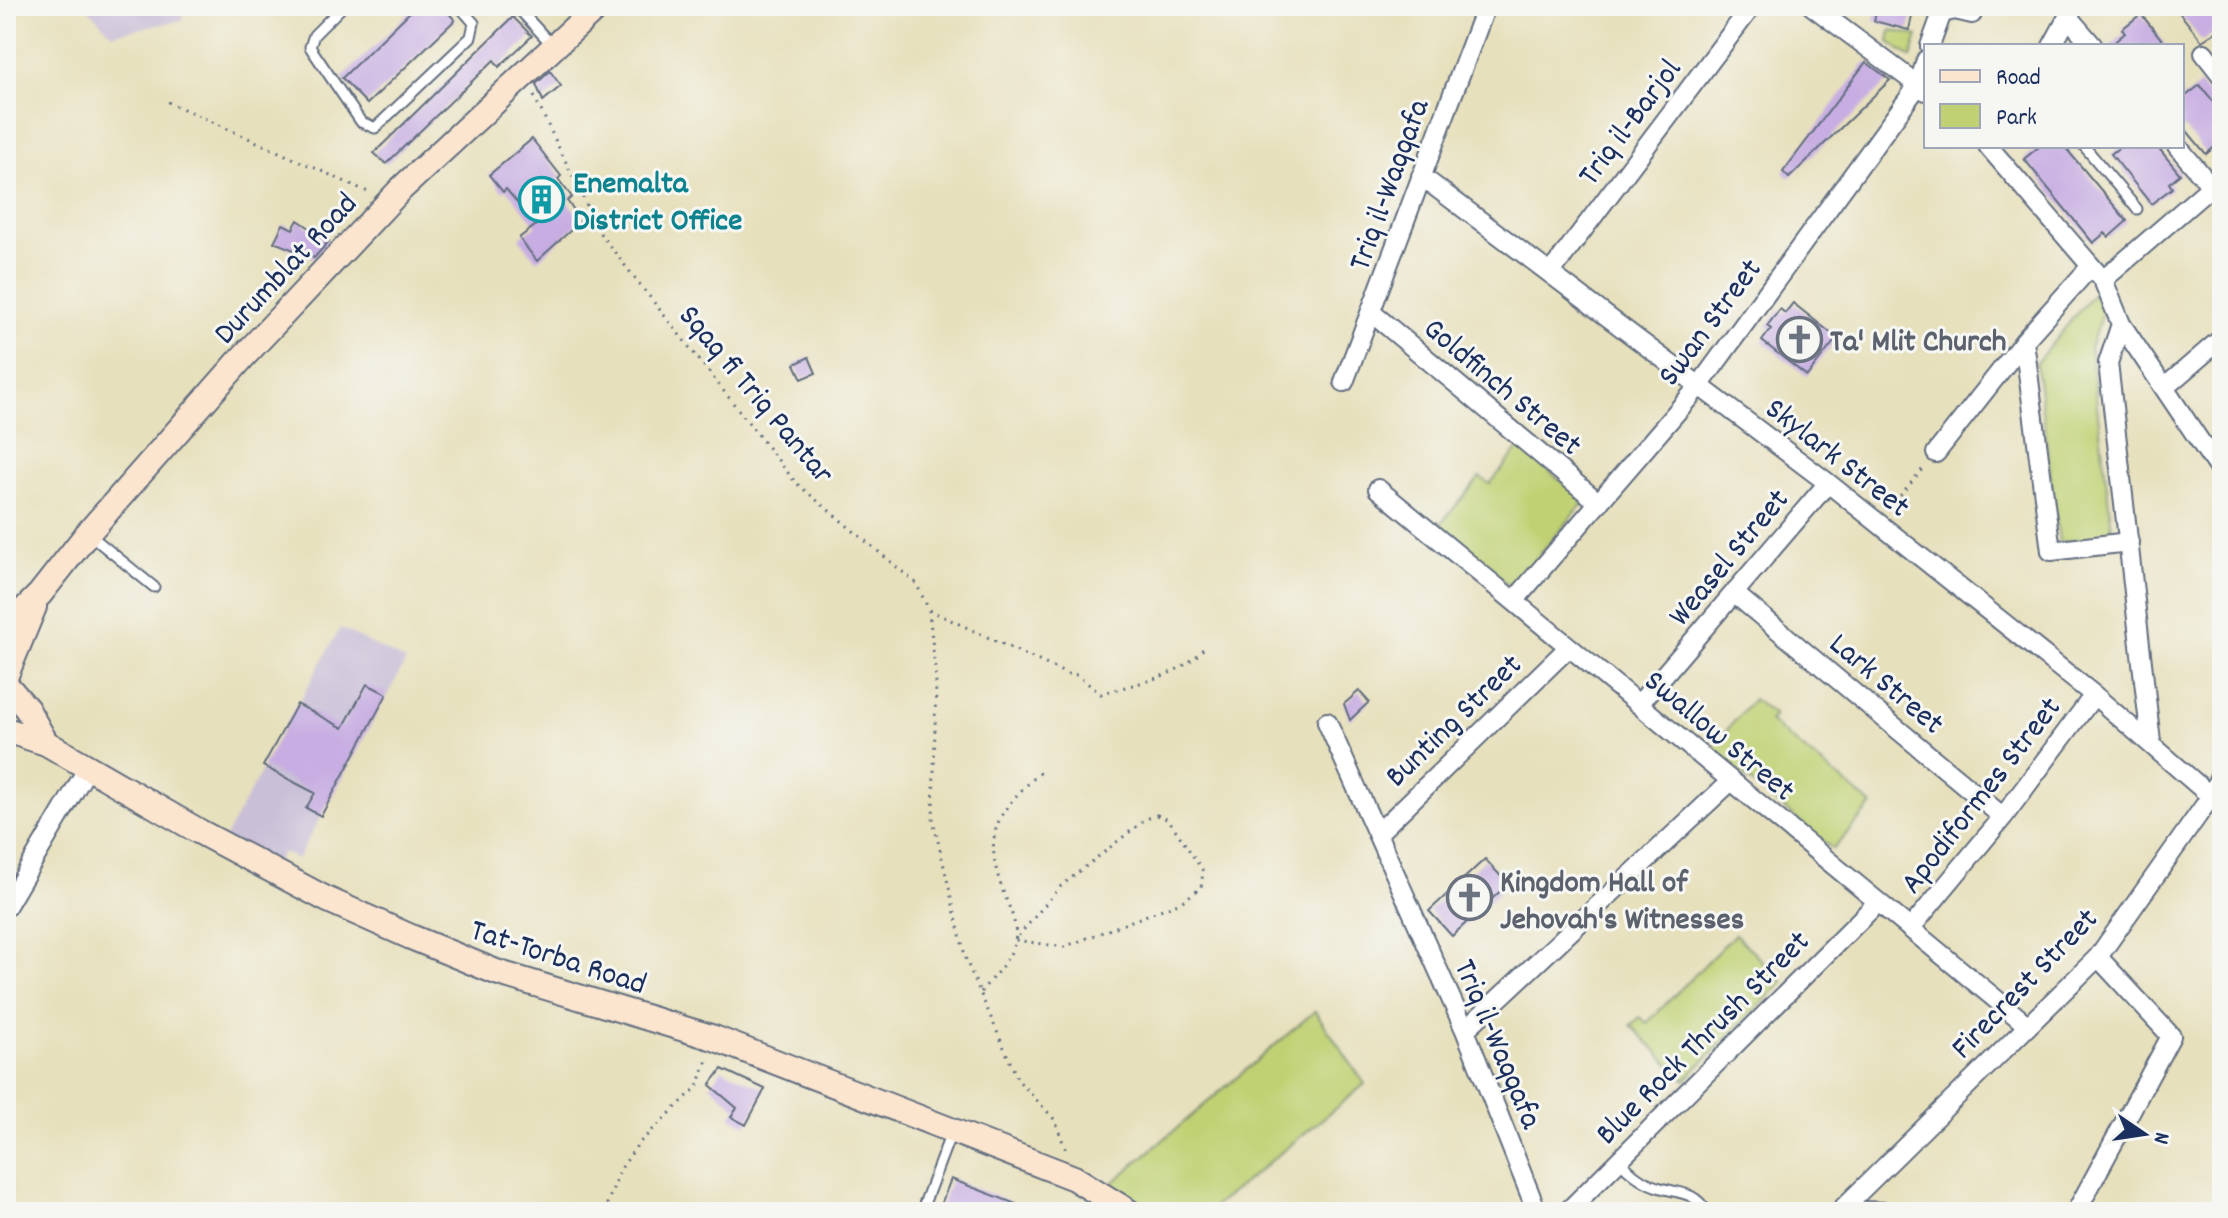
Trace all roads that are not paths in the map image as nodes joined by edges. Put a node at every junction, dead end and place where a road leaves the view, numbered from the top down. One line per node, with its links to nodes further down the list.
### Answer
1 (343, 6): 2 (lane)
2 (459, 6)
3 (516, 6): 13 (lane)
4 (598, 6): 13 (main road, Durumblat Road)
5 (1486, 6): 20 (street, Triq il-Waqqafa)
6 (1752, 6): 23 (street, Triq il-Barjol)
7 (1817, 8): 16 (street)
8 (2071, 11): 11 (street); 12 (street)
9 (1972, 14): 10 (street)
10 (1931, 44)
11 (2053, 44)
12 (2092, 44)
13 (553, 46): 37 (main road, Durumblat Road)
14 (2204, 53): 15 (street)
15 (2222, 76)
16 (1922, 88): 30 (street, Swan Street)
17 (1994, 148): 24 (street)
18 (2086, 148): 22 (lane)
19 (2179, 148): 21 (street)
20 (1421, 176): 23 (street, Skylark Street); 25 (street, Triq il-Waqqafa)
21 (2216, 181): 24 (street)
22 (2137, 209)
23 (1551, 272): 30 (street, Skylark Street)
24 (2097, 273): 26 (street); 28 (street)
25 (1372, 313): 29 (street, Triq il-Waqqafa); 36 (street, Goldfinch Street)
26 (2121, 324): 31 (street); 38 (street)
27 (2222, 338): 31 (street)
28 (2024, 341): 32 (street); 38 (street)
29 (1344, 382)
30 (1699, 386): 34 (street, Skylark Street); 36 (street, Swan Street)
31 (2164, 388): 33 (street)
32 (1936, 453)
33 (2222, 474)
34 (1828, 483): 41 (street, Weasel Street); 46 (street, Skylark Street)
35 (1378, 489): 42 (street, Swallow Street)
36 (1599, 503): 42 (street, Swan Street)
37 (88, 533): 39 (lane); 40 (main road, Durumblat Road)
38 (2129, 542): 50 (street)
39 (154, 587)
40 (40, 594): 43 (main road, Durumblat Road); 45 (main road, Durumblat Road)
41 (1735, 594): 47 (street, Weasel Street); 57 (street, Lark Street)
42 (1514, 601): 44 (street, Swallow Street)
43 (6, 628)
44 (1569, 647): 47 (street, Swallow Street); 58 (street, Bunting Street)
45 (6, 688): 52 (main road)
46 (2094, 695): 50 (street, Skylark Street); 57 (street, Apodiformes Street)
47 (1639, 704): 55 (street, Swallow Street)
48 (1327, 722): 58 (street, Triq il-Waqqafa)
49 (6, 730): 52 (main road, Tat-Torba Road)
50 (2151, 742): 56 (street, Skylark Street)
51 (6, 743): 52 (main road)
52 (54, 747): 53 (main road, Tat-Torba Road)
53 (89, 766): 60 (street); 65 (main road, Tat-Torba Road)
54 (2222, 772): 56 (street, Firecrest Street)
55 (1731, 781): 59 (street, Swallow Street); 64 (street)
56 (2217, 800): 62 (street, Firecrest Street)
57 (2003, 817): 61 (street, Apodiformes Street)
58 (1377, 834): 64 (street, Triq il-Waqqafa)
59 (1878, 902): 61 (street, Swallow Street); 66 (street, Blue Rock Thrush Street)
60 (6, 907)
61 (1910, 929): 63 (street, Swallow Street)
62 (2098, 957): 63 (street, Firecrest Street); 75 (street)
63 (2027, 1025): 67 (street, Firecrest Street)
64 (1465, 1030): 72 (street, Triq il-Waqqafa)
65 (952, 1131): 70 (lane); 71 (main road, Tat-Torba Road)
66 (1619, 1160): 73 (street, Blue Rock Thrush Street); 74 (lane)
67 (1870, 1180): 68 (street, Firecrest Street); 69 (street)
68 (1840, 1211): 69 (street)
69 (1882, 1211)
70 (921, 1212)
71 (1129, 1212)
72 (1537, 1212)
73 (1567, 1212)
74 (1707, 1212)
75 (2076, 1212)

